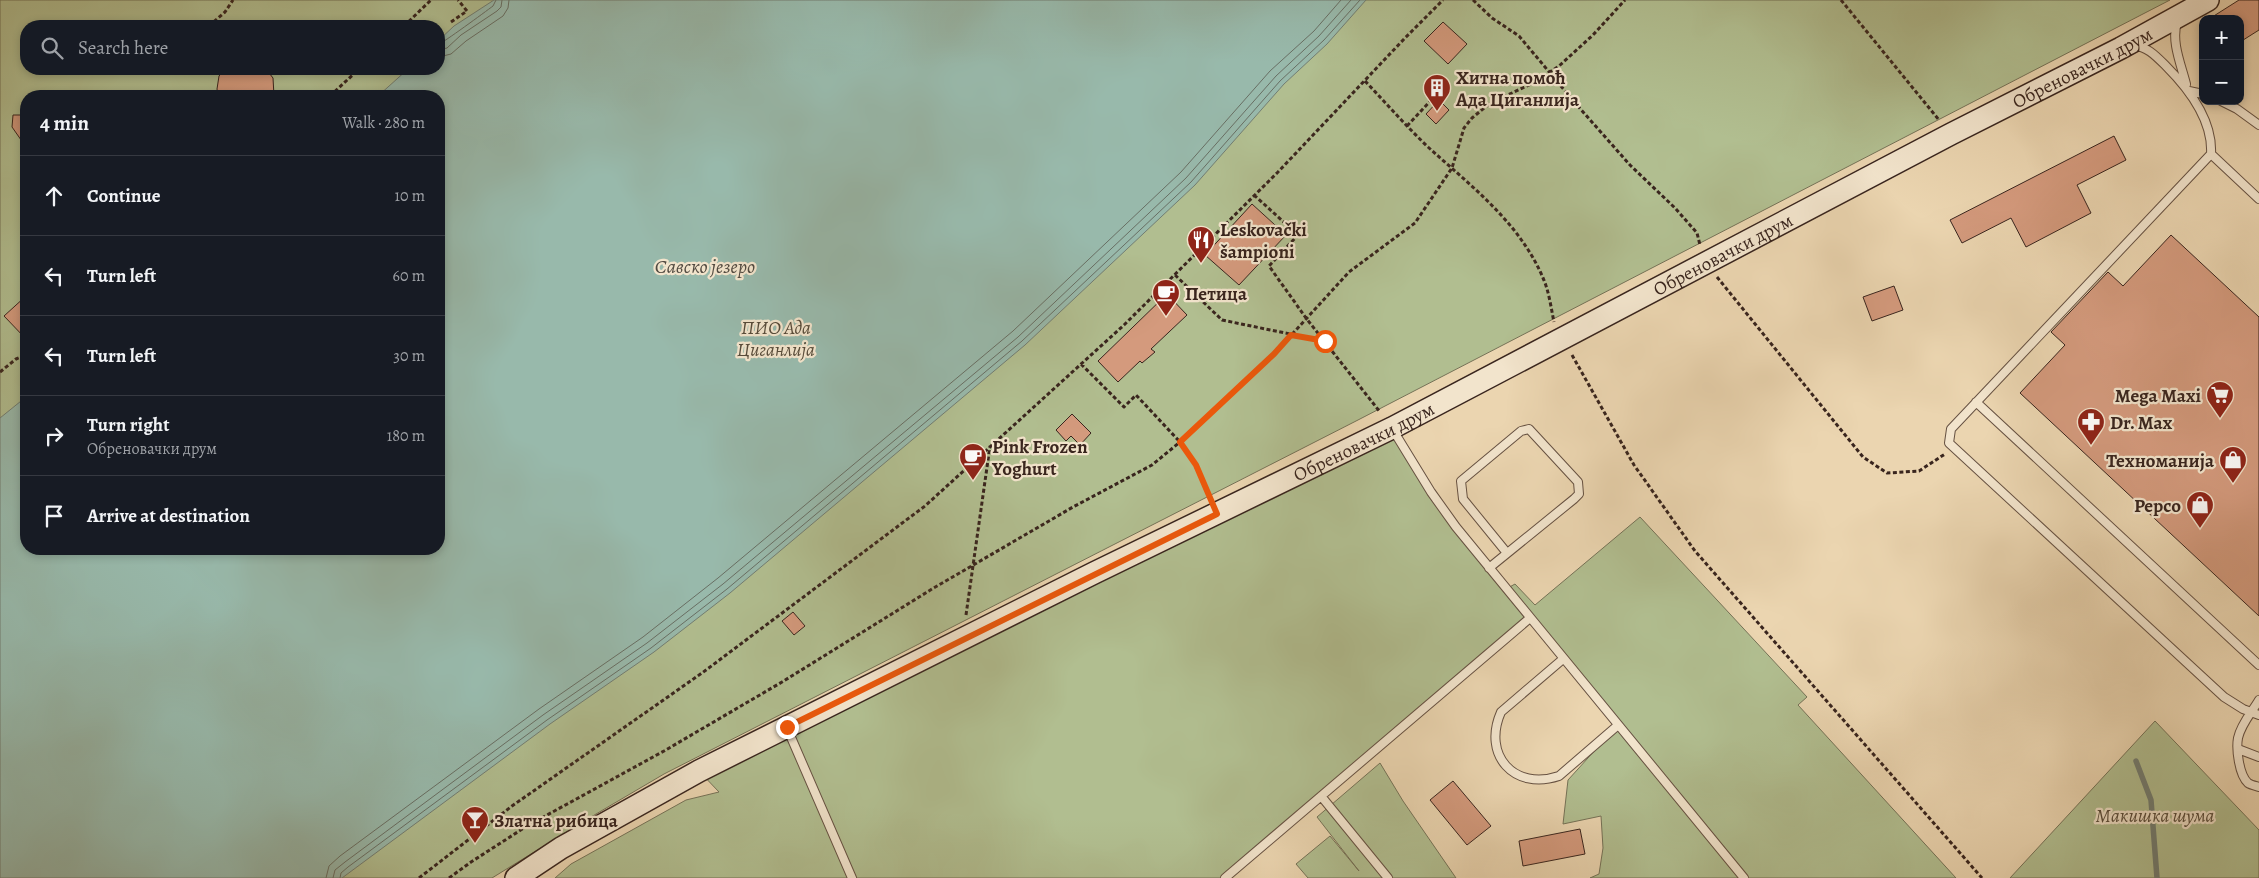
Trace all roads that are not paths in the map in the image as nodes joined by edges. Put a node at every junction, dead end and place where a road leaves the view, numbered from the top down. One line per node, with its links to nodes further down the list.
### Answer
1 (2208, 0): 2 (street, Обреновачки друм)
2 (2179, 17): 3 (street, Обреновачки друм); 4 (lane)
3 (2121, 48): 4 (lane); 11 (street, Обреновачки друм)
4 (2188, 88): 5 (lane); 8 (lane)
5 (2199, 92)
6 (2230, 105): 7 (lane)
7 (2259, 125)
8 (2211, 154): 9 (lane); 10 (lane)
9 (2259, 198)
10 (1976, 402): 16 (lane); 18 (lane)
11 (1392, 428): 13 (lane); 20 (street, Обреновачки друм)
12 (1507, 553): 12 (lane); 13 (lane)
13 (1489, 568): 14 (lane)
14 (1530, 618): 15 (lane); 24 (lane)
15 (1563, 659): 19 (lane); 19 (lane)
16 (2259, 666)
17 (2259, 700): 18 (lane)
18 (2255, 714): 21 (lane)
19 (1618, 726): 29 (lane)
20 (787, 727): 25 (street, Обреновачки друм); 26 (lane)
21 (2238, 749): 22 (lane); 23 (lane)
22 (2259, 757)
23 (2259, 787)
24 (1320, 796): 27 (lane); 28 (lane)
25 (516, 878)
26 (852, 878)
27 (1225, 878)
28 (1388, 878)
29 (1744, 878)

